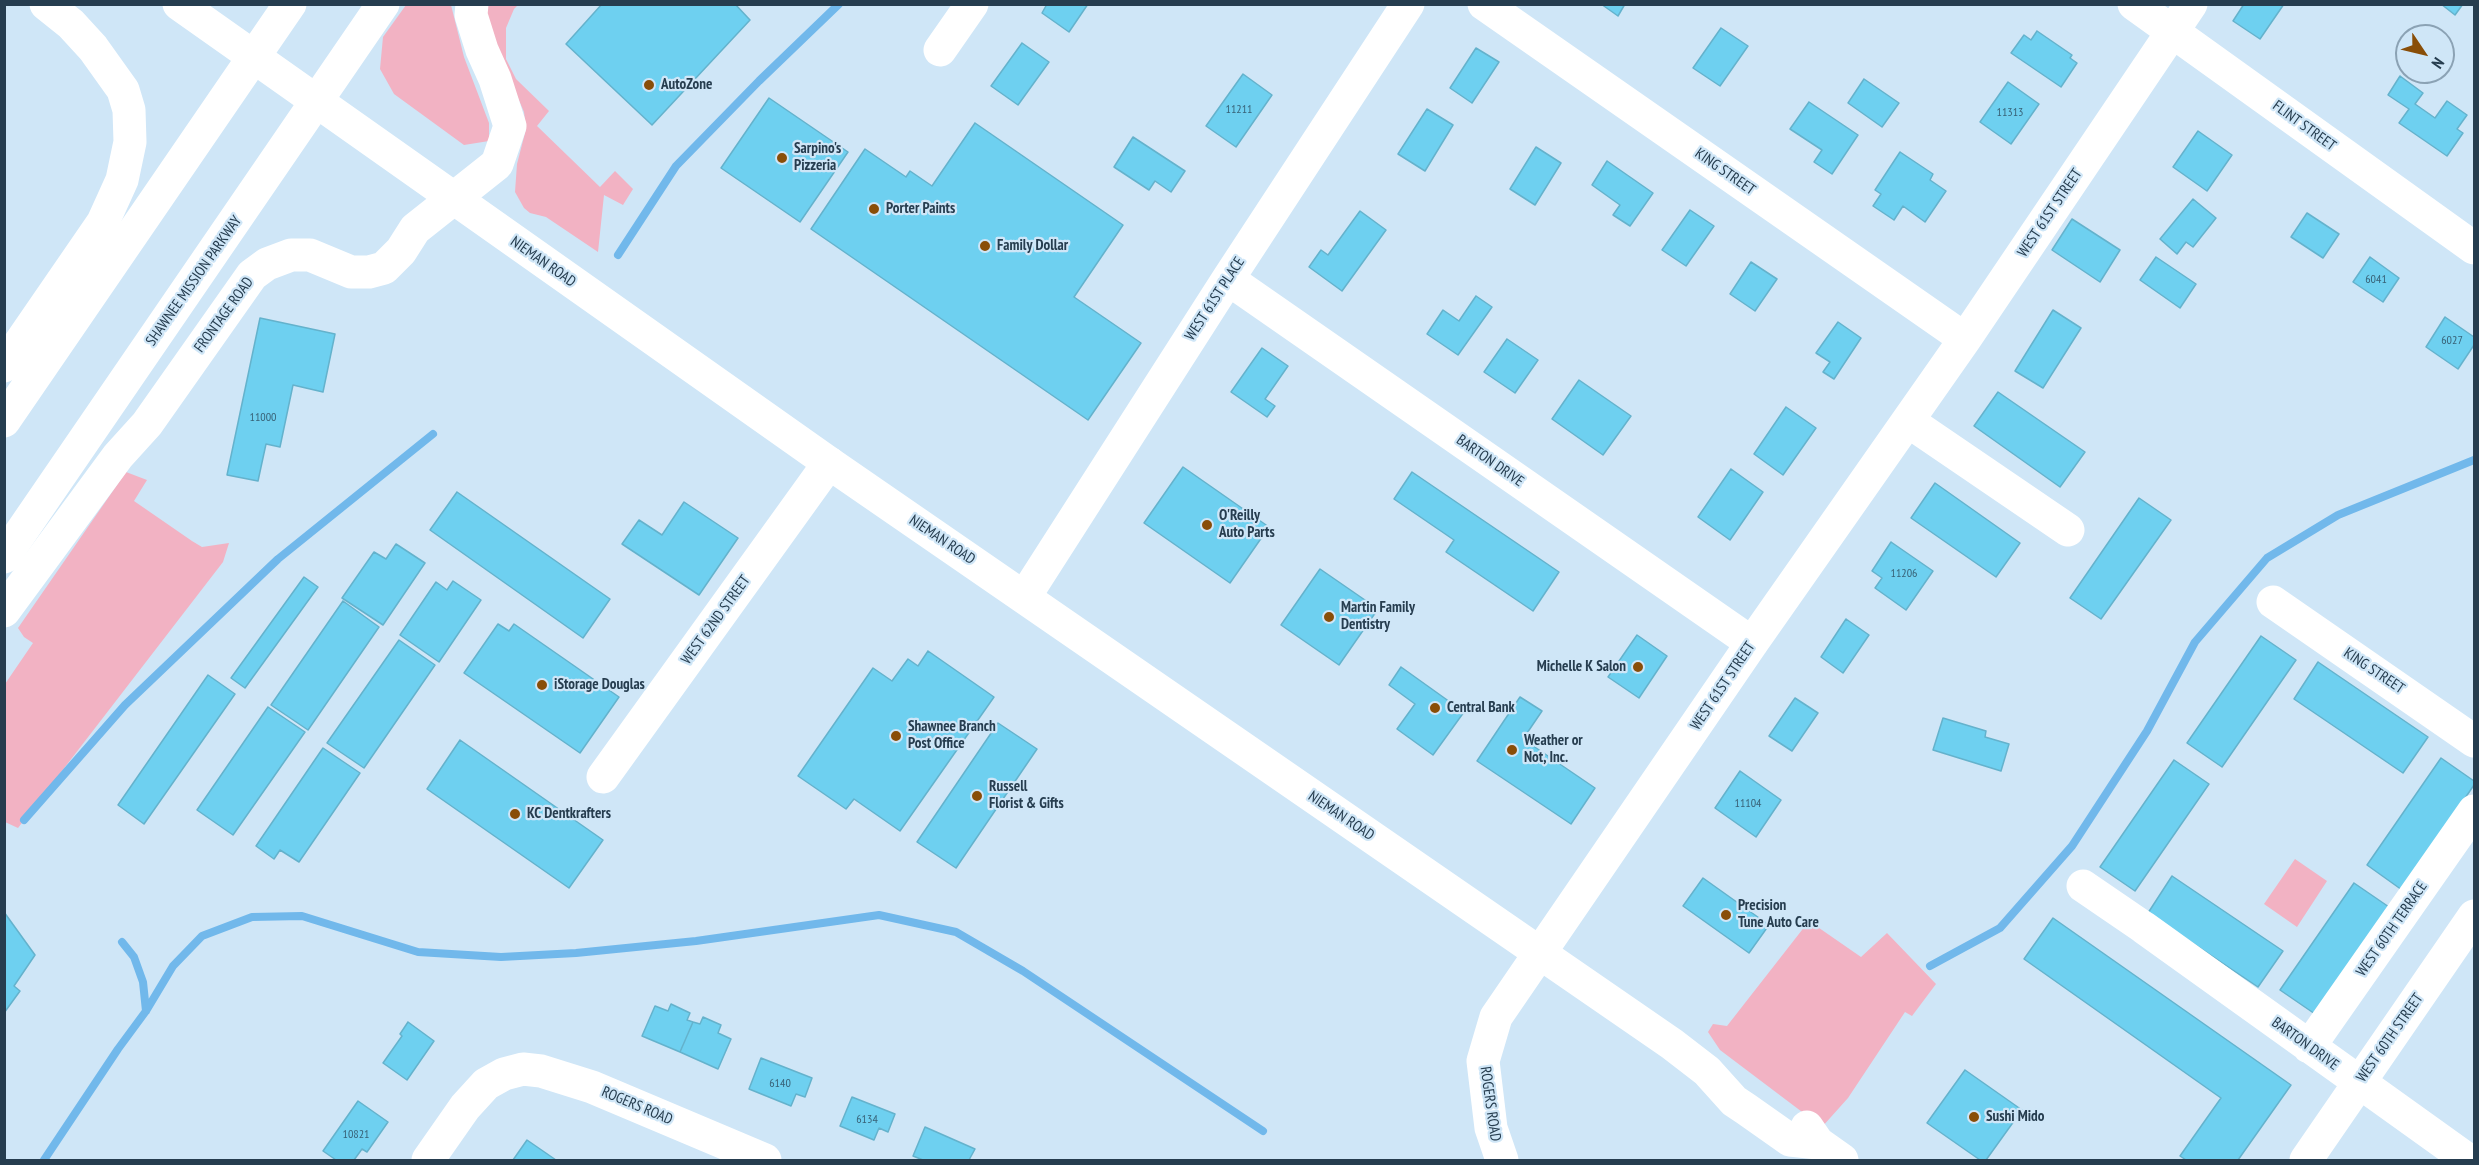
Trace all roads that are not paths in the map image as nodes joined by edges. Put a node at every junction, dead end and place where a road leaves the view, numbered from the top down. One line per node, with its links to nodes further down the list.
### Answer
1 (46, 4): 19 (main road)
2 (179, 4): 13 (main road, NIEMAN ROAD)
3 (290, 4): 13 (main road)
4 (383, 4): 14 (main road, SHAWNEE MISSION PARKWAY)
5 (471, 4): 15 (main road, FRONTAGE ROAD)
6 (972, 4): 12 (main road)
7 (1408, 4): 17 (main road, WEST 61ST PLACE)
8 (1484, 4): 18 (main road, KING STREET)
9 (2134, 4): 11 (main road, FLINT STREET)
10 (2191, 4): 11 (main road, WEST 61ST STREET)
11 (2172, 32): 16 (main road, FLINT STREET); 18 (main road, WEST 61ST STREET)
12 (940, 50)
13 (255, 58): 14 (main road, NIEMAN ROAD); 20 (main road)
14 (317, 102): 15 (main road, NIEMAN ROAD); 24 (main road, SHAWNEE MISSION PARKWAY)
15 (454, 199): 22 (main road, NIEMAN ROAD); 27 (main road, FRONTAGE ROAD)
16 (2470, 234)
17 (1228, 279): 25 (main road, WEST 61ST PLACE); 28 (main road, BARTON DRIVE)
18 (1965, 339): 21 (main road, WEST 61ST STREET)
19 (4, 366)
20 (4, 421)
21 (1908, 421): 23 (main road); 28 (main road, WEST 61ST STREET)
22 (829, 463): 25 (main road, NIEMAN ROAD); 30 (main road, WEST 62ND STREET)
23 (2068, 530)
24 (4, 557)
25 (1025, 596): 34 (main road, NIEMAN ROAD)
26 (2273, 602): 29 (main road, KING STREET)
27 (4, 611)
28 (1752, 643): 34 (main road, WEST 61ST STREET)
29 (2475, 741)
30 (603, 777)
31 (2475, 811): 35 (main road, WEST 60TH TERRACE)
32 (2083, 886): 35 (main road, BARTON DRIVE)
33 (2475, 916): 36 (main road, WEST 60TH STREET)
34 (1540, 954): 37 (main road, NIEMAN ROAD); 40 (main road, ROGERS ROAD)
35 (2309, 1047): 36 (main road, BARTON DRIVE)
36 (2359, 1083): 41 (main road, WEST 60TH STREET); 42 (main road, BARTON DRIVE)
37 (1830, 1152)
38 (428, 1161): 39 (main road, ROGERS ROAD)
39 (765, 1161)
40 (1502, 1161)
41 (2306, 1161)
42 (2468, 1161)

